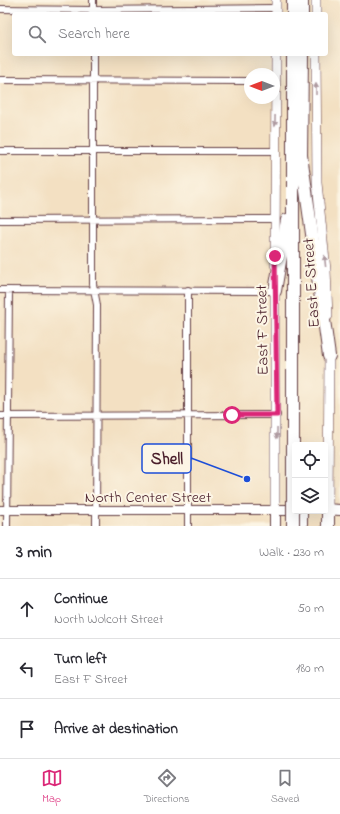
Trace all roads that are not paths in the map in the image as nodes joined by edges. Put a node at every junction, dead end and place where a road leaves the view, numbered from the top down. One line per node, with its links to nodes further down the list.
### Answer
1 (93, 0): 7 (street)
2 (293, 0): 8 (highway)
3 (302, 0): 9 (highway)
4 (316, 0): 10 (main road)
5 (276, 7): 7 (street)
6 (0, 9): 7 (street)
7 (93, 12)
8 (293, 12)
9 (302, 12)
10 (316, 12)
11 (93, 56): 18 (street)
12 (276, 56): 16 (main road, East F Street)
13 (293, 56): 24 (highway)
14 (302, 56): 24 (highway)
15 (316, 56): 33 (main road, East E Street, one-way to 15)
16 (275, 68)
17 (0, 80): 18 (street)
18 (93, 81): 19 (street); 21 (street)
19 (244, 81)
20 (275, 104): 23 (main road, East F Street, one-way to 23)
21 (92, 150): 22 (street); 23 (street); 27 (street)
22 (0, 151)
23 (274, 151): 25 (main road, East F Street)
24 (297, 155): 32 (highway); 33 (highway); 39 (highway); 51 (highway, bridge)
25 (276, 219): 27 (street); 32 (main road, East F Street)
26 (0, 220): 27 (street)
27 (93, 220): 30 (street)
28 (0, 290): 29 (street)
29 (9, 290): 30 (street); 37 (street)
30 (94, 290): 31 (street); 38 (street)
31 (188, 290): 32 (street); 34 (street)
32 (275, 290): 35 (main road, East F Street)
33 (329, 356): 43 (main road, East E Street)
34 (188, 415): 35 (street); 38 (street); 45 (street)
35 (277, 415): 41 (main road, East F Street, one-way to 41)
36 (0, 416): 37 (street)
37 (8, 416): 38 (street); 40 (street)
38 (96, 416): 44 (street)
39 (301, 442)
40 (4, 510): 44 (street, North Center Street); 47 (street)
41 (276, 510): 42 (main road, North Center Street); 45 (street, North Center Street); 50 (main road)
42 (292, 510)
43 (331, 510): 53 (highway)
44 (96, 511): 45 (street, North Center Street); 48 (street)
45 (188, 511): 49 (street)
46 (301, 514): 52 (highway)
47 (8, 526)
48 (96, 526)
49 (188, 526)
50 (276, 526)
51 (293, 526)
52 (301, 526)
53 (328, 526)

